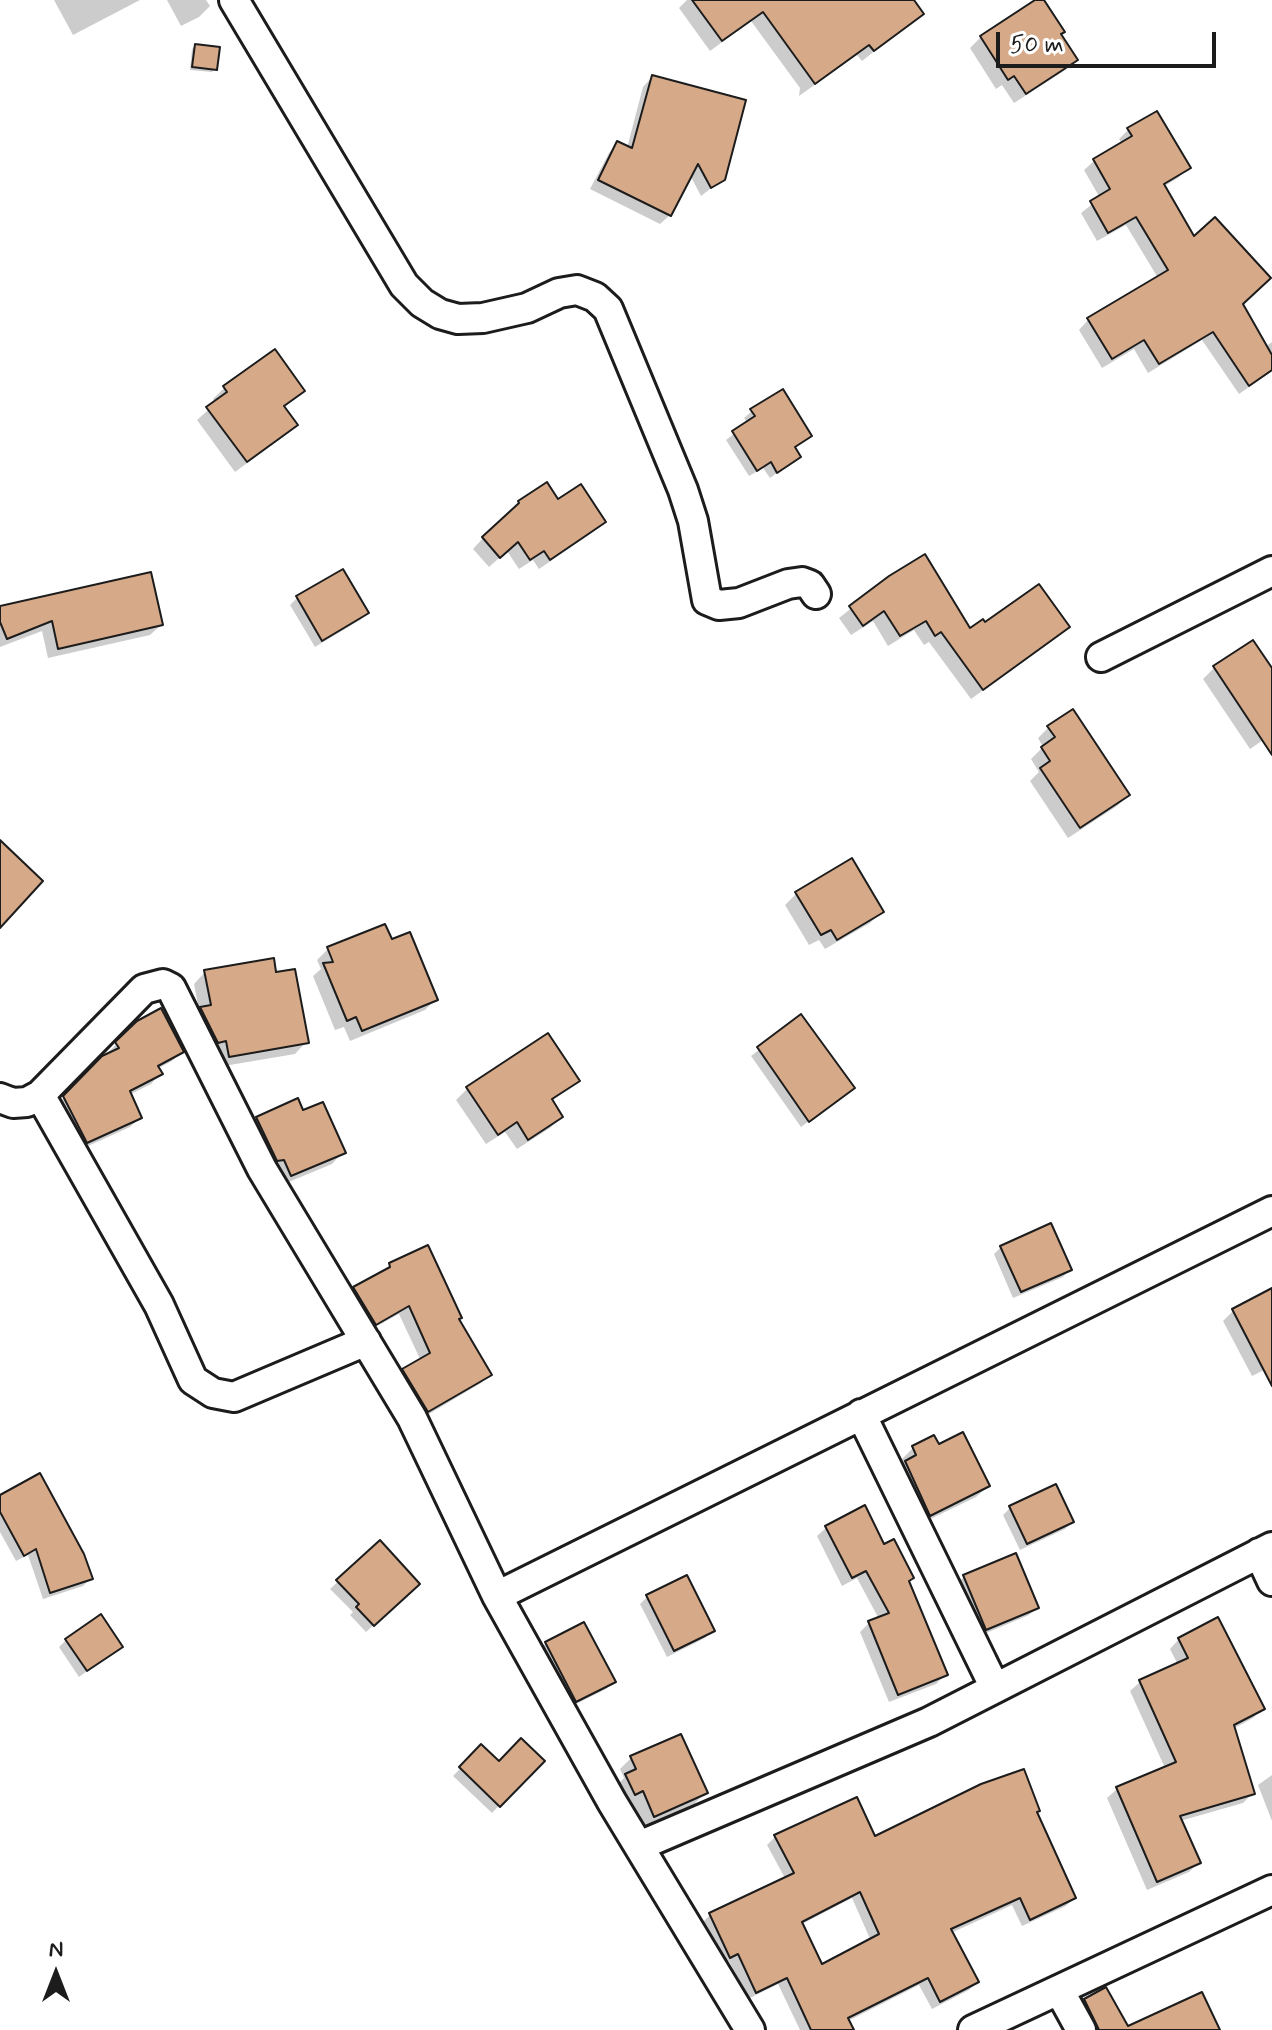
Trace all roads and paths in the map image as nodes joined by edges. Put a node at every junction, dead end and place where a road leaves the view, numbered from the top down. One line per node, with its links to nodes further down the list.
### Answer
1 (234, 0): 3 (street)
2 (1272, 571): 4 (street)
3 (816, 594)
4 (1101, 657)
5 (13, 1103): 7 (street); 7 (street)
6 (1272, 1211): 8 (street)
7 (366, 1341): 11 (street)
8 (861, 1414): 11 (street); 12 (street)
9 (1265, 1550): 10 (street); 12 (street)
10 (1272, 1581)
11 (497, 1596): 13 (street)
12 (995, 1688): 13 (street)
13 (639, 1846): 16 (street)
14 (1272, 1890): 15 (street)
15 (1059, 1990): 17 (street); 18 (street)
16 (750, 2030)
17 (973, 2030)
18 (1081, 2030)

